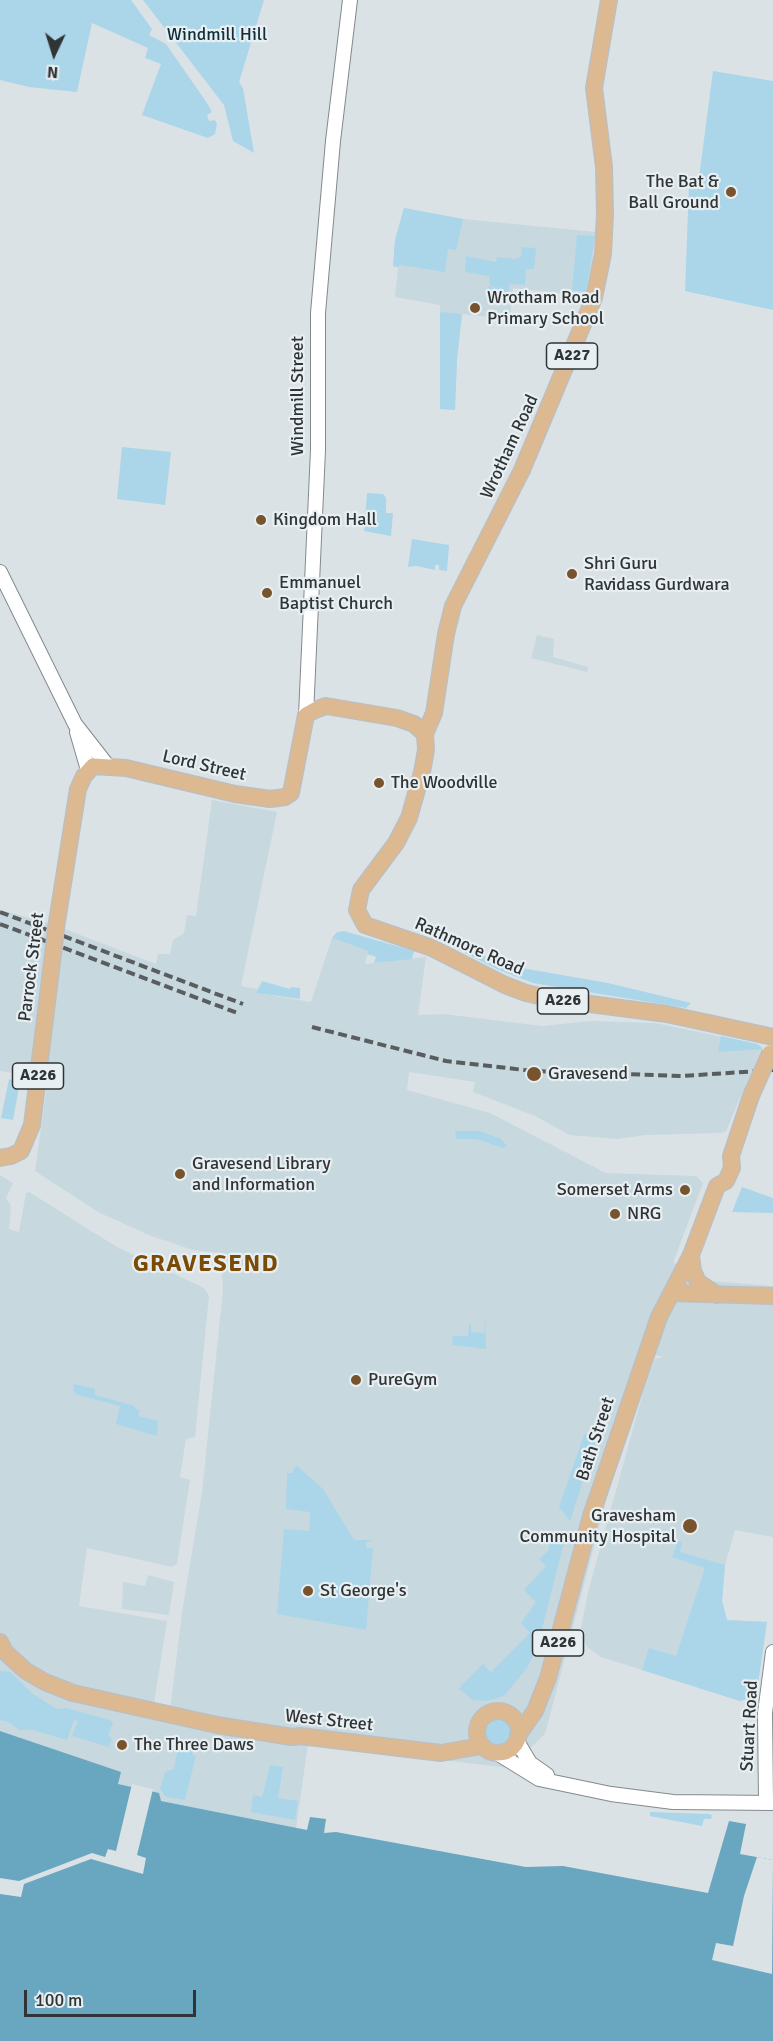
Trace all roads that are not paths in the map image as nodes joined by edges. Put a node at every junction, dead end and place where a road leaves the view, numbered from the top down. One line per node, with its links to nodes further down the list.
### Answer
1 (350, 0): 5 (street, Windmill Street)
2 (609, 0): 4 (main road, Wrotham Road / A227)
3 (0, 572): 7 (street)
4 (436, 691): 6 (main road, Wrotham Road / A227); 8 (main road, Wrotham Road / A227)
5 (306, 715): 6 (main road); 11 (main road, Windmill Street)
6 (402, 720): 8 (main road)
7 (75, 724): 9 (street); 10 (street)
8 (425, 734): 12 (main road, Wrotham Road / A226)
9 (106, 765): 10 (main road); 11 (main road, Lord Street)
10 (88, 770): 15 (main road, Parrock Street / A226, bridge)
11 (291, 793)
12 (361, 890): 13 (main road, Rathmore Road / A226)
13 (773, 1037)
14 (771, 1050): 16 (main road, A226, bridge)
15 (2, 1158)
16 (692, 1255): 17 (main road, A226); 18 (main road)
17 (672, 1293): 18 (main road); 22 (main road, Bath Street / A226)
18 (718, 1295): 19 (main road)
19 (773, 1296)
20 (0, 1642): 23 (main road, West Street)
21 (773, 1652): 26 (street, Stuart Road)
22 (518, 1738): 23 (main road); 24 (main road); 25 (street)
23 (481, 1746): 24 (main road)
24 (496, 1753): 25 (street)
25 (565, 1785): 26 (street)
26 (769, 1802)

